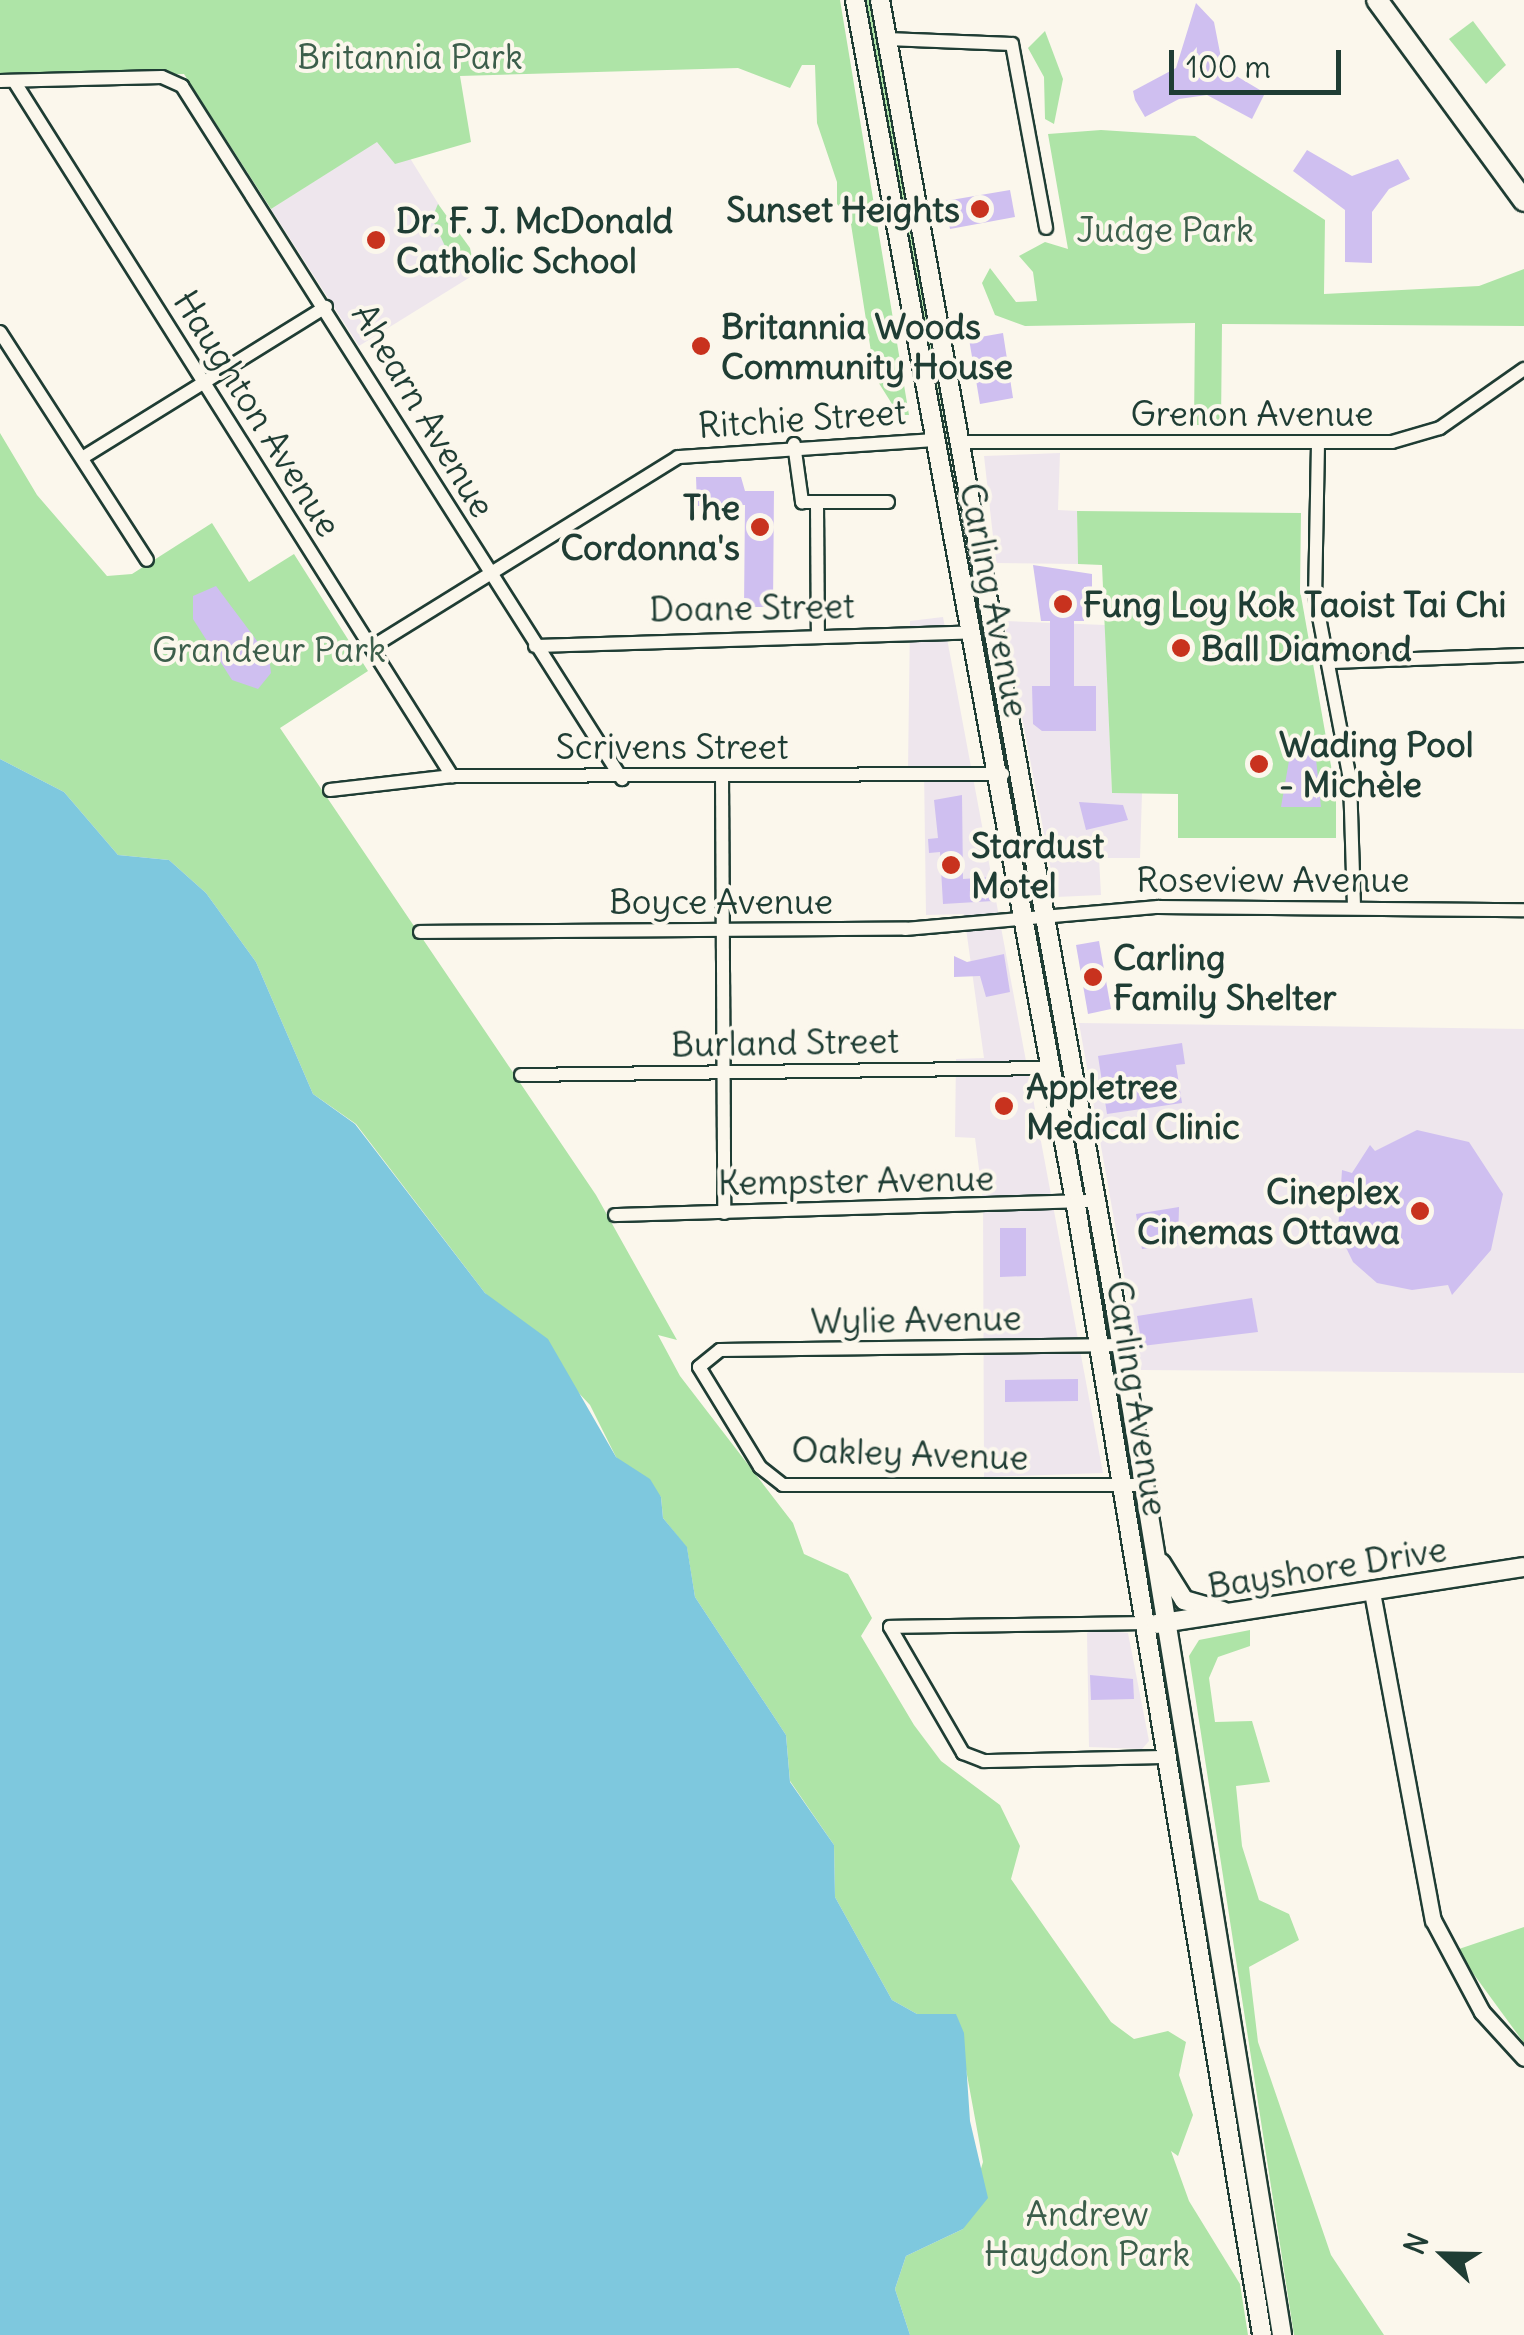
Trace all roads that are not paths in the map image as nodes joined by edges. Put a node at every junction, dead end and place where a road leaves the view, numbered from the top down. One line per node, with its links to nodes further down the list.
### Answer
1 (855, 0): 12 (main road, Carling Avenue)
2 (880, 0): 4 (main road, Carling Avenue)
3 (1376, 0): 6 (main road)
4 (887, 39): 7 (street); 13 (main road, Carling Avenue)
5 (7, 81): 8 (street, Ahearn Avenue); 11 (street, Haughton Avenue)
6 (1524, 201)
7 (1046, 228)
8 (326, 307): 11 (street); 20 (street, Ahearn Avenue)
9 (0, 332): 16 (street)
10 (1524, 369): 15 (street, Grenon Avenue)
11 (203, 383): 16 (street); 24 (street, Haughton Avenue)
12 (932, 440): 14 (street, Ritchie Street); 21 (main road, Carling Avenue)
13 (960, 442): 15 (street, Grenon Avenue); 27 (main road, Carling Avenue)
14 (794, 444): 18 (street); 20 (street, Ritchie Street)
15 (1318, 444): 26 (street)
16 (82, 458): 19 (street)
17 (888, 502): 18 (street)
18 (817, 505): 22 (street)
19 (146, 560)
20 (488, 572): 23 (street, Ahearn Avenue); 24 (street, Ritchie Street)
21 (970, 632): 22 (street, Doane Street); 28 (main road, Carling Avenue)
22 (818, 636): 23 (street, Doane Street)
23 (535, 646): 31 (street, Ahearn Avenue)
24 (372, 647): 29 (street, Haughton Avenue)
25 (1524, 655): 26 (street)
26 (1330, 662): 33 (street)
27 (1015, 772): 28 (street, Scrivens Street); 35 (main road, Carling Avenue)
28 (995, 774): 30 (street, Scrivens Street); 36 (main road, Carling Avenue)
29 (452, 776): 31 (street, Scrivens Street); 32 (street, Scrivens Street)
30 (722, 776): 31 (street, Scrivens Street); 38 (street)
31 (622, 779)
32 (330, 790)
33 (1354, 907): 34 (street, Roseview Avenue); 35 (street, Roseview Avenue)
34 (1524, 910)
35 (1046, 917): 36 (street, Roseview Avenue); 42 (main road, Carling Avenue)
36 (1022, 921): 38 (street, Boyce Avenue); 39 (main road, Carling Avenue)
37 (420, 932): 38 (street, Boyce Avenue)
38 (724, 932): 40 (street)
39 (1049, 1068): 40 (street, Burland Street); 43 (main road, Carling Avenue)
40 (723, 1073): 41 (street, Burland Street); 44 (street)
41 (522, 1075)
42 (1097, 1201): 43 (street, Kempster Avenue); 46 (main road, Carling Avenue)
43 (1076, 1206): 44 (street, Kempster Avenue); 47 (main road, Carling Avenue)
44 (724, 1213): 45 (street, Kempster Avenue)
45 (615, 1214)
46 (1122, 1345): 47 (street, Wylie Avenue); 49 (main road, Carling Avenue)
47 (1097, 1346): 48 (street, Wylie Avenue); 50 (main road, Carling Avenue)
48 (711, 1352): 50 (street, Oakley Avenue)
49 (1141, 1484): 50 (street, Oakley Avenue); 51 (main road, Carling Avenue)
50 (1120, 1486): 55 (main road, Carling Avenue)
51 (1148, 1529): 54 (main road); 56 (main road, Carling Avenue)
52 (1524, 1568): 53 (main road, Bayshore Drive)
53 (1372, 1592): 54 (main road, Bayshore Drive); 60 (street)
54 (1262, 1610): 56 (main road, Bayshore Drive)
55 (1140, 1624): 56 (main road, Bayshore Drive); 57 (main road, Carling Avenue); 57 (street)
56 (1165, 1624): 58 (main road, Carling Avenue)
57 (1167, 1758): 59 (main road, Carling Avenue)
58 (1200, 1826): 59 (main road); 62 (main road, Carling Avenue)
59 (1179, 1827): 61 (main road, Carling Avenue)
60 (1524, 2058)
61 (1262, 2335)
62 (1282, 2335)

